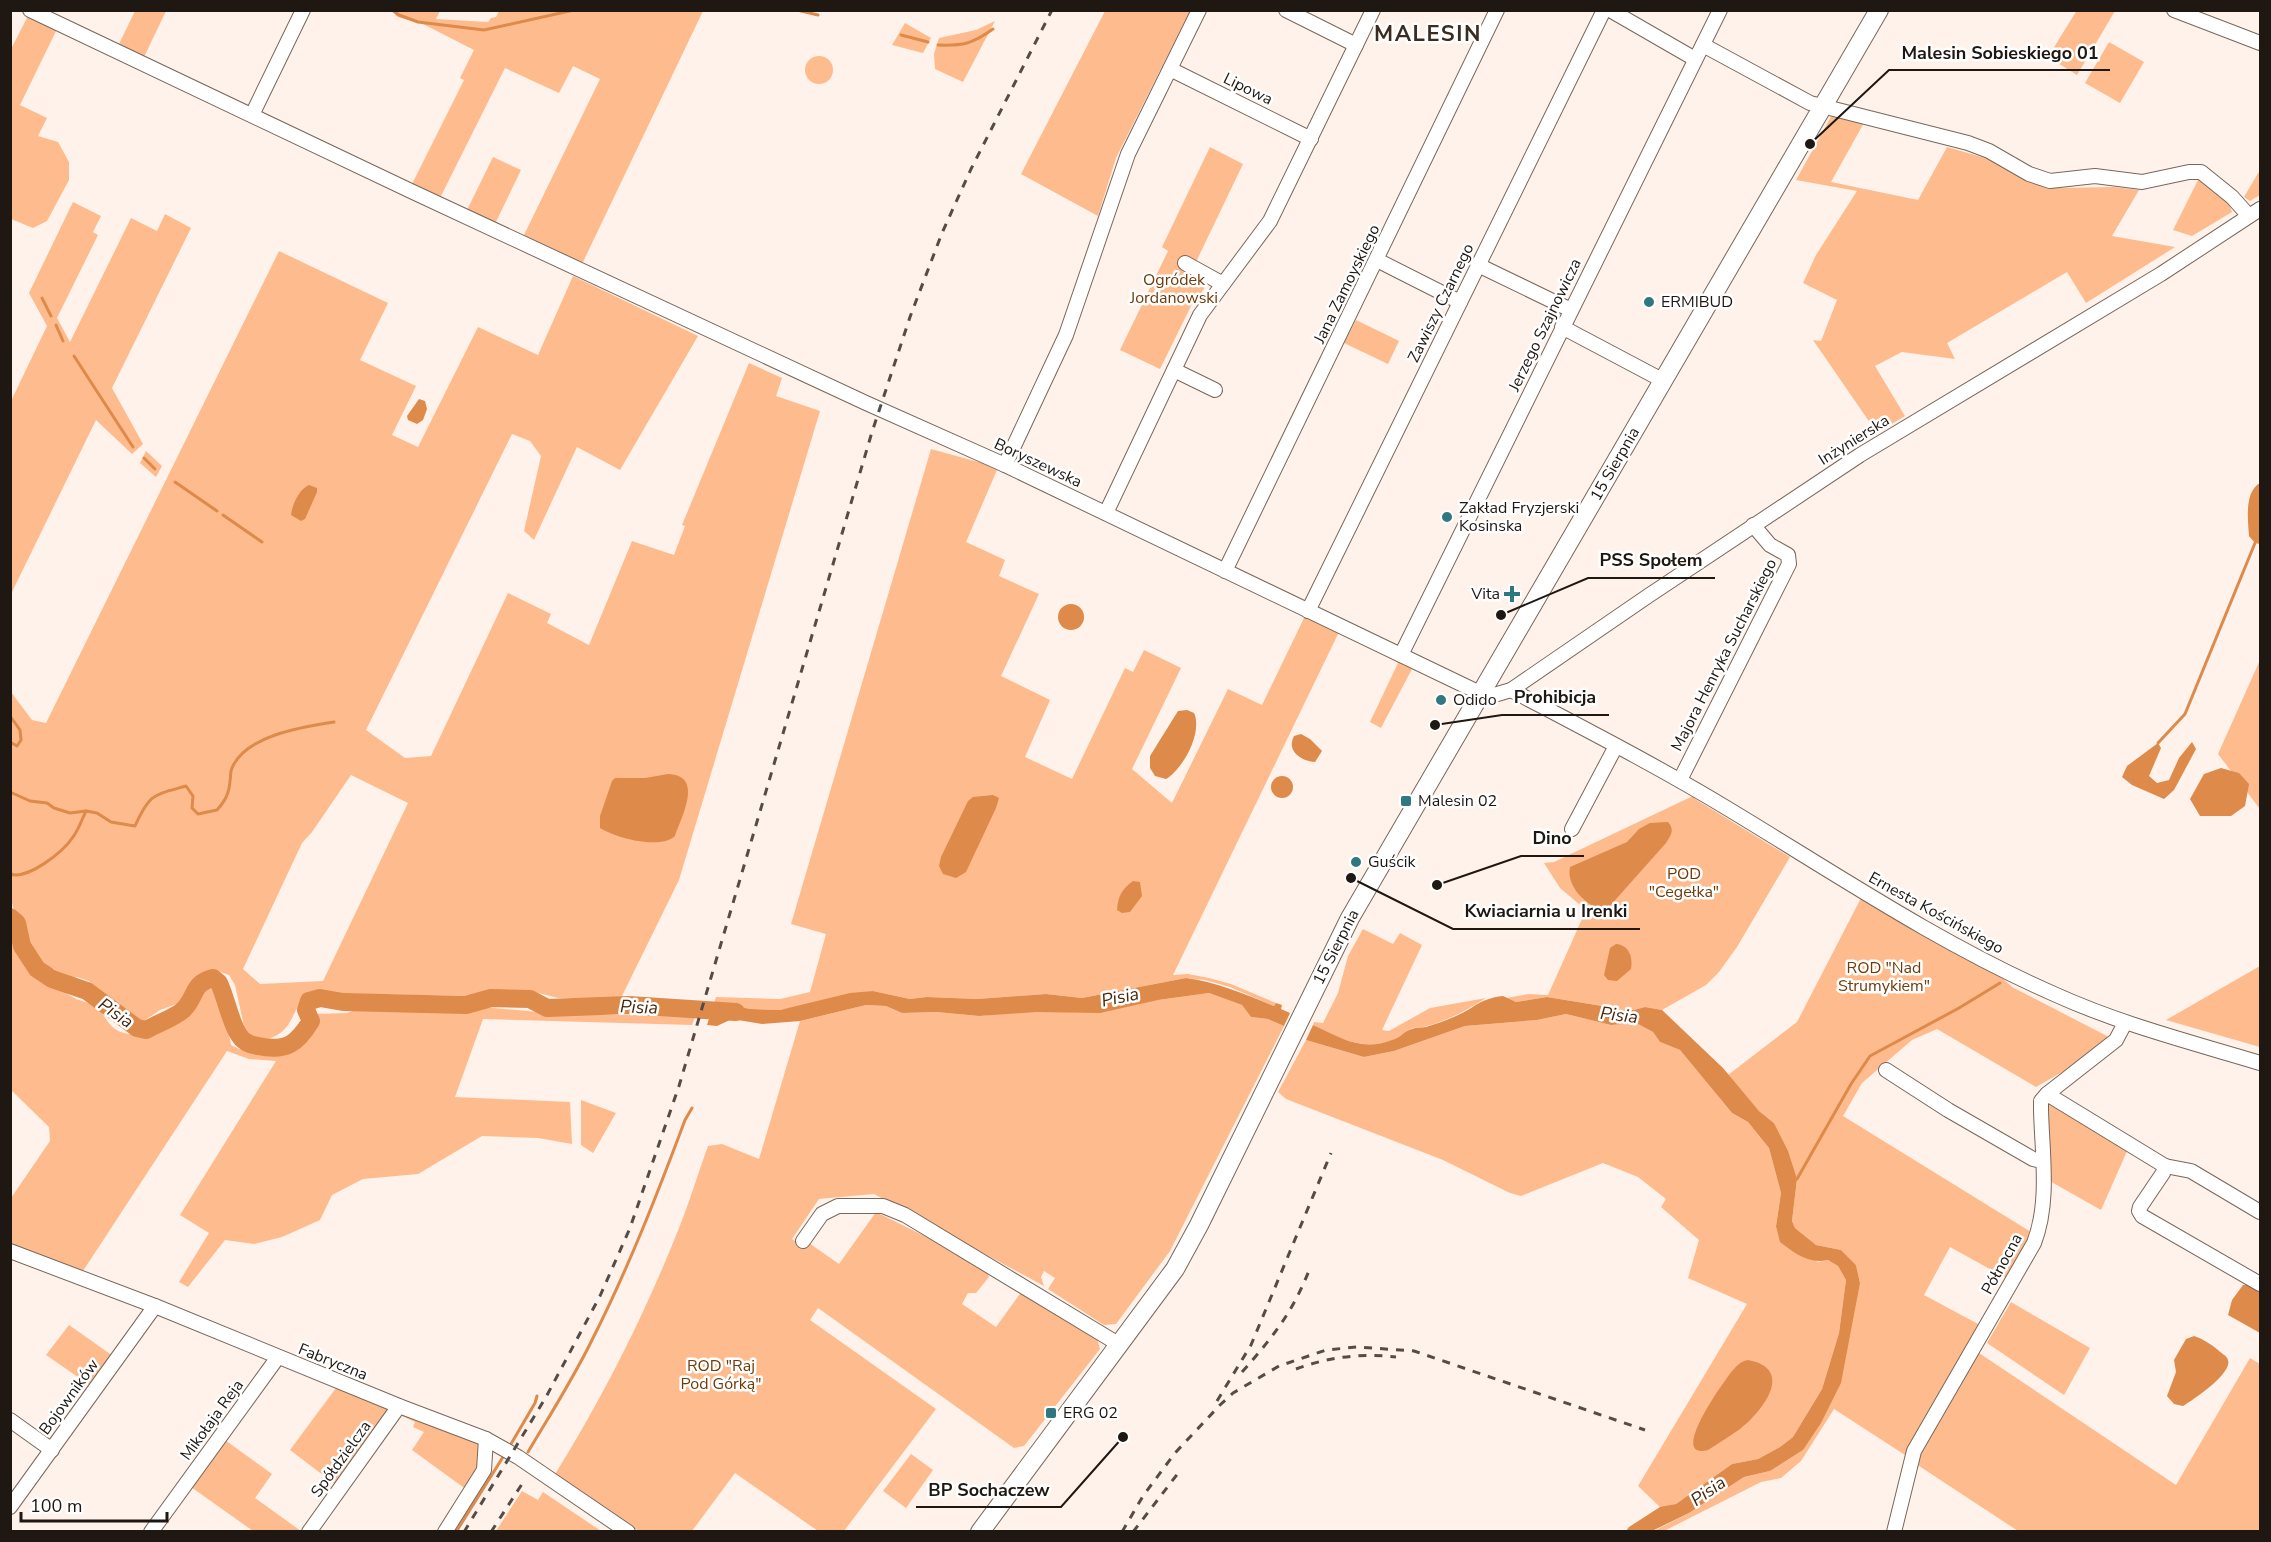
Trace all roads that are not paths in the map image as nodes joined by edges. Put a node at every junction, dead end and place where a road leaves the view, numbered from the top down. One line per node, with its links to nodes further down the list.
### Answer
1 (30, 10): 18 (street, Boryszewska)
2 (303, 10): 18 (street)
3 (1198, 10): 16 (street)
4 (1286, 10): 13 (street)
5 (1373, 10): 13 (street)
6 (1497, 10): 21 (street, Jana Zamoyskiego)
7 (1604, 10): 23 (street, Zawiszy Czarnego)
8 (1610, 10): 15 (street)
9 (1720, 10): 14 (street, Jerzego Szajnowicza)
10 (1879, 10): 17 (main road, 15 Sierpnia)
11 (2174, 10): 12 (street)
12 (2260, 43)
13 (1356, 45): 19 (street)
14 (1703, 45): 15 (street, Jerzego Szajnowicza); 17 (street)
15 (1695, 59): 26 (street, Jerzego Szajnowicza)
16 (1170, 69): 19 (street, Lipowa); 31 (street)
17 (1822, 108): 20 (street); 29 (main road, 15 Sierpnia)
18 (252, 115): 31 (street, Boryszewska)
19 (1311, 139): 24 (street)
20 (2255, 213): 33 (street, Inżynierska)
21 (1377, 260): 25 (street); 34 (street, Jana Zamoyskiego)
22 (1185, 263): 24 (street)
23 (1479, 265): 25 (street, Zawiszy Czarnego); 26 (street)
24 (1223, 284): 28 (street)
25 (1460, 302): 35 (street, Zawiszy Czarnego)
26 (1571, 310): 27 (street, Jerzego Szajnowicza)
27 (1562, 327): 29 (street); 36 (street, Jerzego Szajnowicza)
28 (1174, 370): 30 (street); 32 (street)
29 (1664, 381): 38 (main road, 15 Sierpnia)
30 (1215, 390)
31 (1005, 465): 32 (street, Boryszewska)
32 (1106, 513): 34 (street, Boryszewska)
33 (1753, 525): 37 (street, Inżynierska); 40 (street, Majora Henryka Sucharskiego)
34 (1225, 571): 35 (street, Boryszewska)
35 (1308, 611): 36 (street, Boryszewska)
36 (1401, 655): 38 (street, Boryszewska)
37 (1511, 690): 38 (street, Inżynierska); 39 (street, Ernesta Kościńskiego)
38 (1482, 694): 53 (main road, 15 Sierpnia)
39 (1616, 746): 40 (street, Ernesta Kościńskiego); 41 (street)
40 (1680, 780): 42 (street, Ernesta Kościńskiego)
41 (1572, 829)
42 (2125, 1023): 43 (street, Ernesta Kościńskiego); 45 (street)
43 (2260, 1063)
44 (1886, 1070): 46 (street)
45 (2046, 1094): 46 (street, Północna); 47 (street)
46 (2042, 1161): 65 (street, Północna)
47 (2165, 1166): 48 (street); 51 (street)
48 (2260, 1212)
49 (803, 1241): 53 (street)
50 (10, 1251): 52 (street, Fabryczna)
51 (2260, 1284)
52 (155, 1306): 54 (street, Fabryczna); 58 (street, Bojowników)
53 (1120, 1345): 64 (main road, 15 Sierpnia)
54 (278, 1357): 55 (street, Fabryczna); 61 (street, Mikołaja Reja)
55 (399, 1406): 57 (street, Fabryczna); 62 (street, Spółdzielcza)
56 (10, 1420): 58 (street)
57 (486, 1439): 60 (street, Fabryczna); 63 (street)
58 (52, 1450): 59 (street, Bojowników)
59 (10, 1507)
60 (623, 1530)
61 (151, 1532)
62 (309, 1532)
63 (445, 1532)
64 (980, 1532)
65 (1894, 1532)

